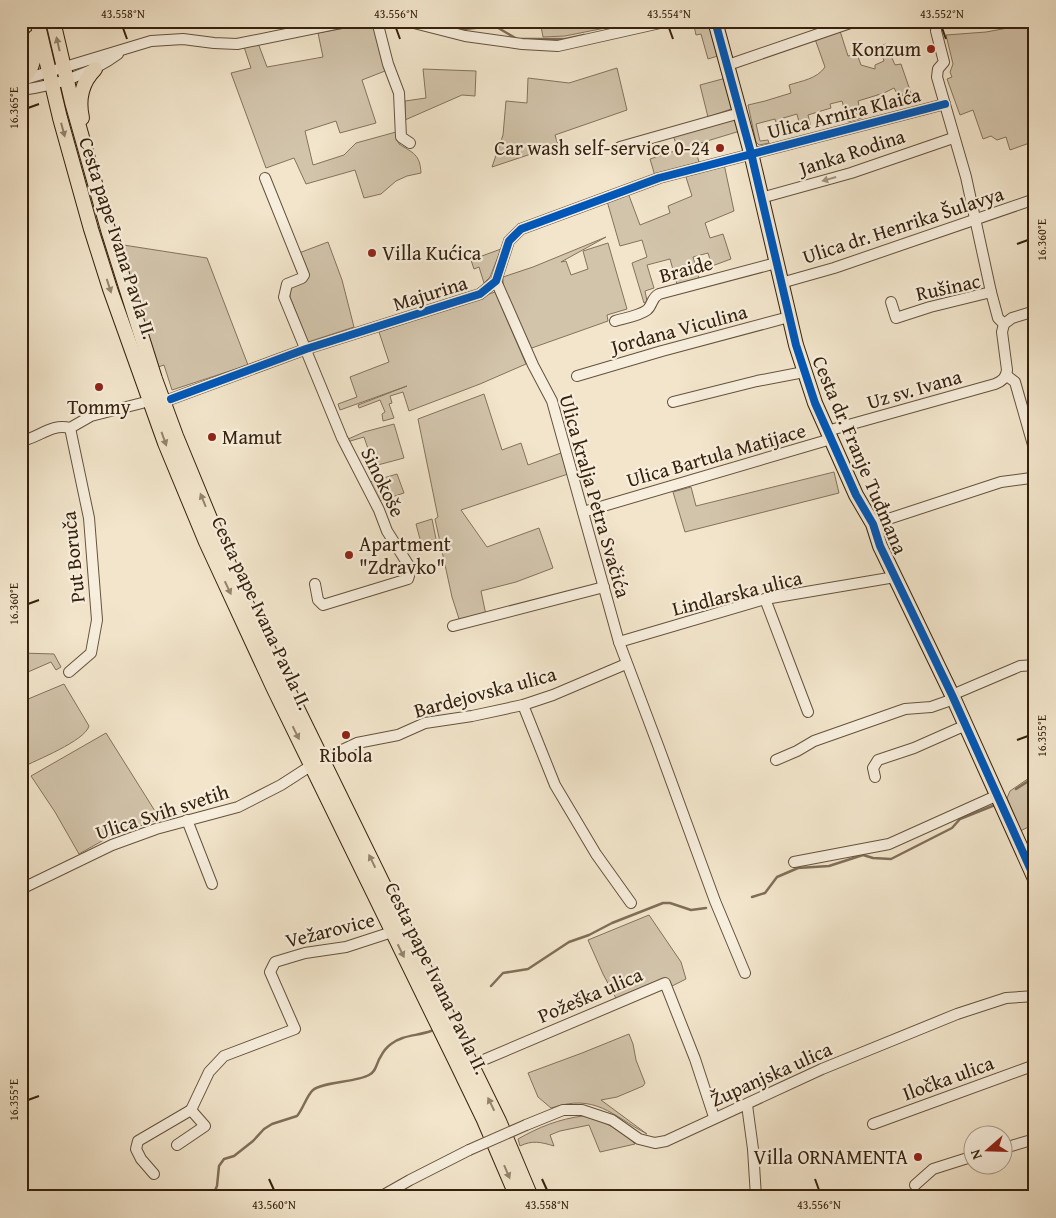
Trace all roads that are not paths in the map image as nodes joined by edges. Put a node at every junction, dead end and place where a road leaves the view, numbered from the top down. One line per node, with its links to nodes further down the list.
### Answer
1 (53, 21): 13 (main road, Cesta pape Ivana Pavla II., one-way to 1)
2 (350, 21): 10 (street)
3 (377, 21): 21 (street)
4 (406, 21): 5 (street)
5 (669, 21)
6 (715, 21): 11 (main road, Cesta dr. Franje Tuđmana)
7 (856, 21): 11 (street)
8 (937, 22): 17 (street)
9 (37, 23): 14 (main road, Cesta pape Ivana Pavla II.); 15 (main road)
10 (122, 51): 12 (street); 13 (street)
11 (728, 65): 18 (main road, Cesta dr. Franje Tuđmana)
12 (95, 69): 13 (street); 20 (main road)
13 (65, 73): 14 (street); 20 (main road, Cesta pape Ivana Pavla II.)
14 (50, 77): 15 (street); 16 (street); 65 (main road, Cesta pape Ivana Pavla II., one-way to 65)
15 (21, 80)
16 (21, 90)
17 (945, 104): 19 (street); 23 (street, Ulica Arnira Klaića)
18 (740, 114): 22 (street); 23 (main road, Cesta dr. Franje Tuđmana)
19 (953, 138): 25 (street, Janka Rodina, one-way to 25); 27 (street)
20 (83, 143): 65 (main road, Cesta pape Ivana Pavla II., one-way to 20)
21 (410, 143)
22 (620, 147)
23 (751, 153): 25 (main road, Cesta dr. Franje Tuđmana); 29 (street, Majurina)
24 (265, 178): 37 (street)
25 (761, 198): 28 (main road, Cesta dr. Franje Tuđmana)
26 (1035, 199): 27 (street, Ulica dr. Henrika Šulavya)
27 (975, 219): 30 (street, Ulica dr. Henrika Šulavya); 31 (street)
28 (776, 263): 30 (main road, Cesta dr. Franje Tuđmana); 35 (street, Braide)
29 (496, 281): 37 (street, Majurina); 49 (street, Ulica kralja Petra Svačića)
30 (781, 283): 34 (main road, Cesta dr. Franje Tuđmana)
31 (991, 292): 32 (street, Rušinac); 36 (street, Rušinac)
32 (891, 302)
33 (1035, 311): 36 (street)
34 (789, 317): 38 (main road, Cesta dr. Franje Tuđmana); 40 (street, Jordana Viculina)
35 (615, 321)
36 (1004, 324): 39 (street)
37 (306, 349): 41 (street, Majurina); 52 (street, Sinokoše)
38 (804, 372): 42 (street); 45 (main road, Cesta dr. Franje Tuđmana)
39 (1006, 375): 45 (street, Uz sv. Ivana); 47 (street)
40 (577, 376)
41 (171, 399)
42 (673, 402)
43 (142, 403): 44 (street)
44 (70, 428): 46 (street); 59 (street, Put Boruča)
45 (829, 435): 49 (street, Ulica Bartula Matijace); 50 (main road, Cesta dr. Franje Tuđmana)
46 (21, 441)
47 (1035, 452)
48 (1035, 473): 50 (street)
49 (583, 512): 53 (street, Ulica kralja Petra Svačića)
50 (873, 524): 51 (main road, Cesta dr. Franje Tuđmana)
51 (895, 577): 54 (street, Lindlarska ulica); 60 (main road, Cesta dr. Franje Tuđmana)
52 (315, 584)
53 (604, 587): 55 (street); 56 (street, Ulica kralja Petra Svačića)
54 (765, 599): 56 (street, Lindlarska ulica); 62 (street)
55 (453, 626)
56 (619, 642): 57 (street, Ulica kralja Petra Svačića)
57 (626, 664): 61 (street, Bardejovska ulica); 75 (street)
58 (1035, 664): 60 (street)
59 (69, 672)
60 (953, 697): 63 (main road, Cesta dr. Franje Tuđmana); 64 (street)
61 (523, 705): 65 (street, Bardejovska ulica); 73 (street)
62 (808, 712)
63 (966, 726): 66 (street); 67 (main road, Cesta dr. Franje Tuđmana)
64 (776, 760)
65 (318, 762): 68 (street, Ulica Svih svetih); 74 (main road, Cesta pape Ivana Pavla II.); 91 (main road, Cesta pape Ivana Pavla II., one-way to 65)
66 (875, 777)
67 (998, 795): 69 (street); 70 (main road, Cesta dr. Franje Tuđmana)
68 (187, 820): 71 (street); 72 (street, Ulica Svih svetih)
69 (794, 862)
70 (1033, 874)
71 (212, 884)
72 (21, 889)
73 (631, 903)
74 (392, 932): 80 (street, Vežarovice); 90 (main road, Cesta pape Ivana Pavla II., one-way to 90)
75 (746, 973)
76 (1035, 996): 79 (street, Županjska ulica)
77 (480, 1061): 81 (street, Požeška ulica)
78 (1035, 1065): 82 (street, Iločka ulica)
79 (747, 1105): 81 (street, Županjska ulica); 92 (street)
80 (191, 1110): 84 (street); 87 (street)
81 (714, 1118): 89 (street, Županjska ulica, bridge)
82 (873, 1124)
83 (1035, 1139): 85 (street)
84 (176, 1145)
85 (1014, 1145)
86 (964, 1159): 88 (street)
87 (154, 1174)
88 (915, 1185)
89 (380, 1197)
90 (517, 1197)
91 (531, 1197)
92 (756, 1197)

